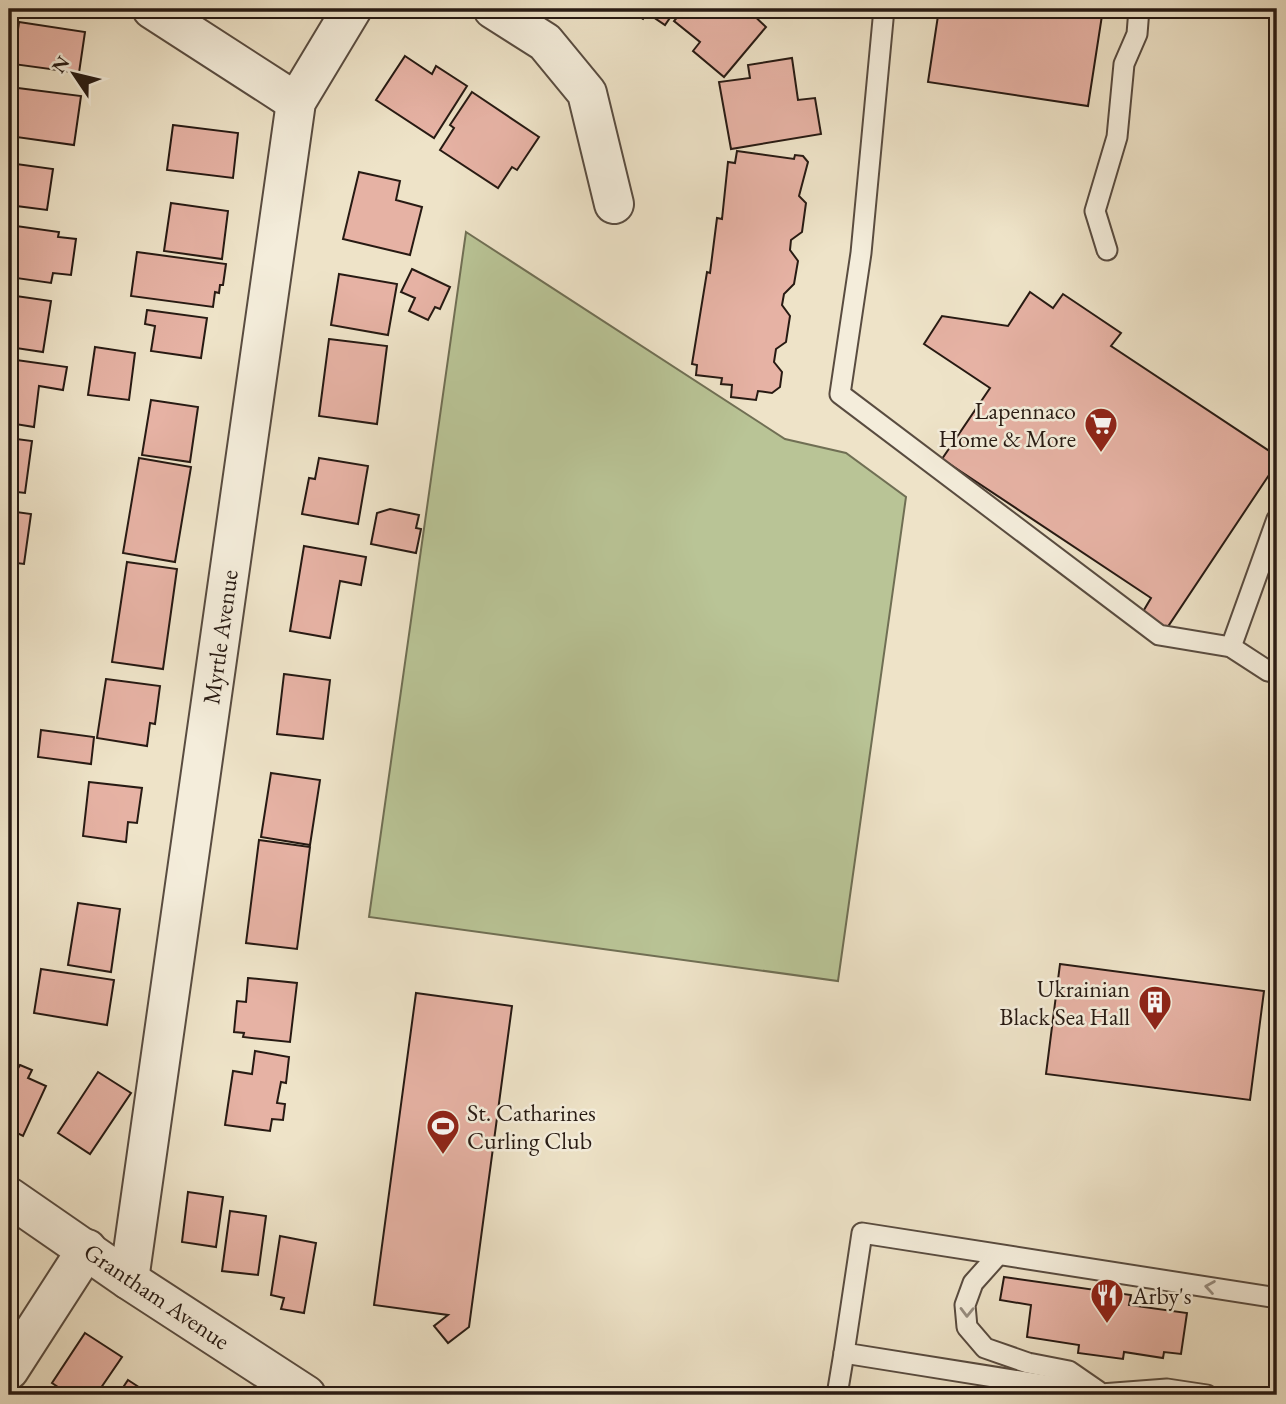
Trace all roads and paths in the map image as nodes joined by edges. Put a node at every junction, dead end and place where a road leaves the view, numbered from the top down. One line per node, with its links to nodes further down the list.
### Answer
1 (152, 9): 6 (street)
2 (352, 9): 6 (street, Myrtle Avenue)
3 (493, 9): 7 (street)
4 (884, 9): 10 (lane)
5 (1139, 9): 8 (lane)
6 (296, 102): 15 (street, Myrtle Avenue)
7 (614, 204)
8 (1107, 250)
9 (1277, 519): 10 (lane)
10 (1231, 647): 11 (lane)
11 (1277, 673)
12 (9, 1197): 13 (street, Grantham Avenue)
13 (87, 1249): 15 (street, Grantham Avenue); 18 (street)
14 (998, 1255): 16 (lane, one-way to 14); 17 (lane); 19 (lane, one-way to 19)
15 (129, 1279): 20 (street, Grantham Avenue)
16 (1277, 1298)
17 (844, 1353): 19 (lane); 21 (lane)
18 (9, 1370)
19 (1101, 1394): 22 (lane)
20 (306, 1395)
21 (837, 1395)
22 (1207, 1395)

